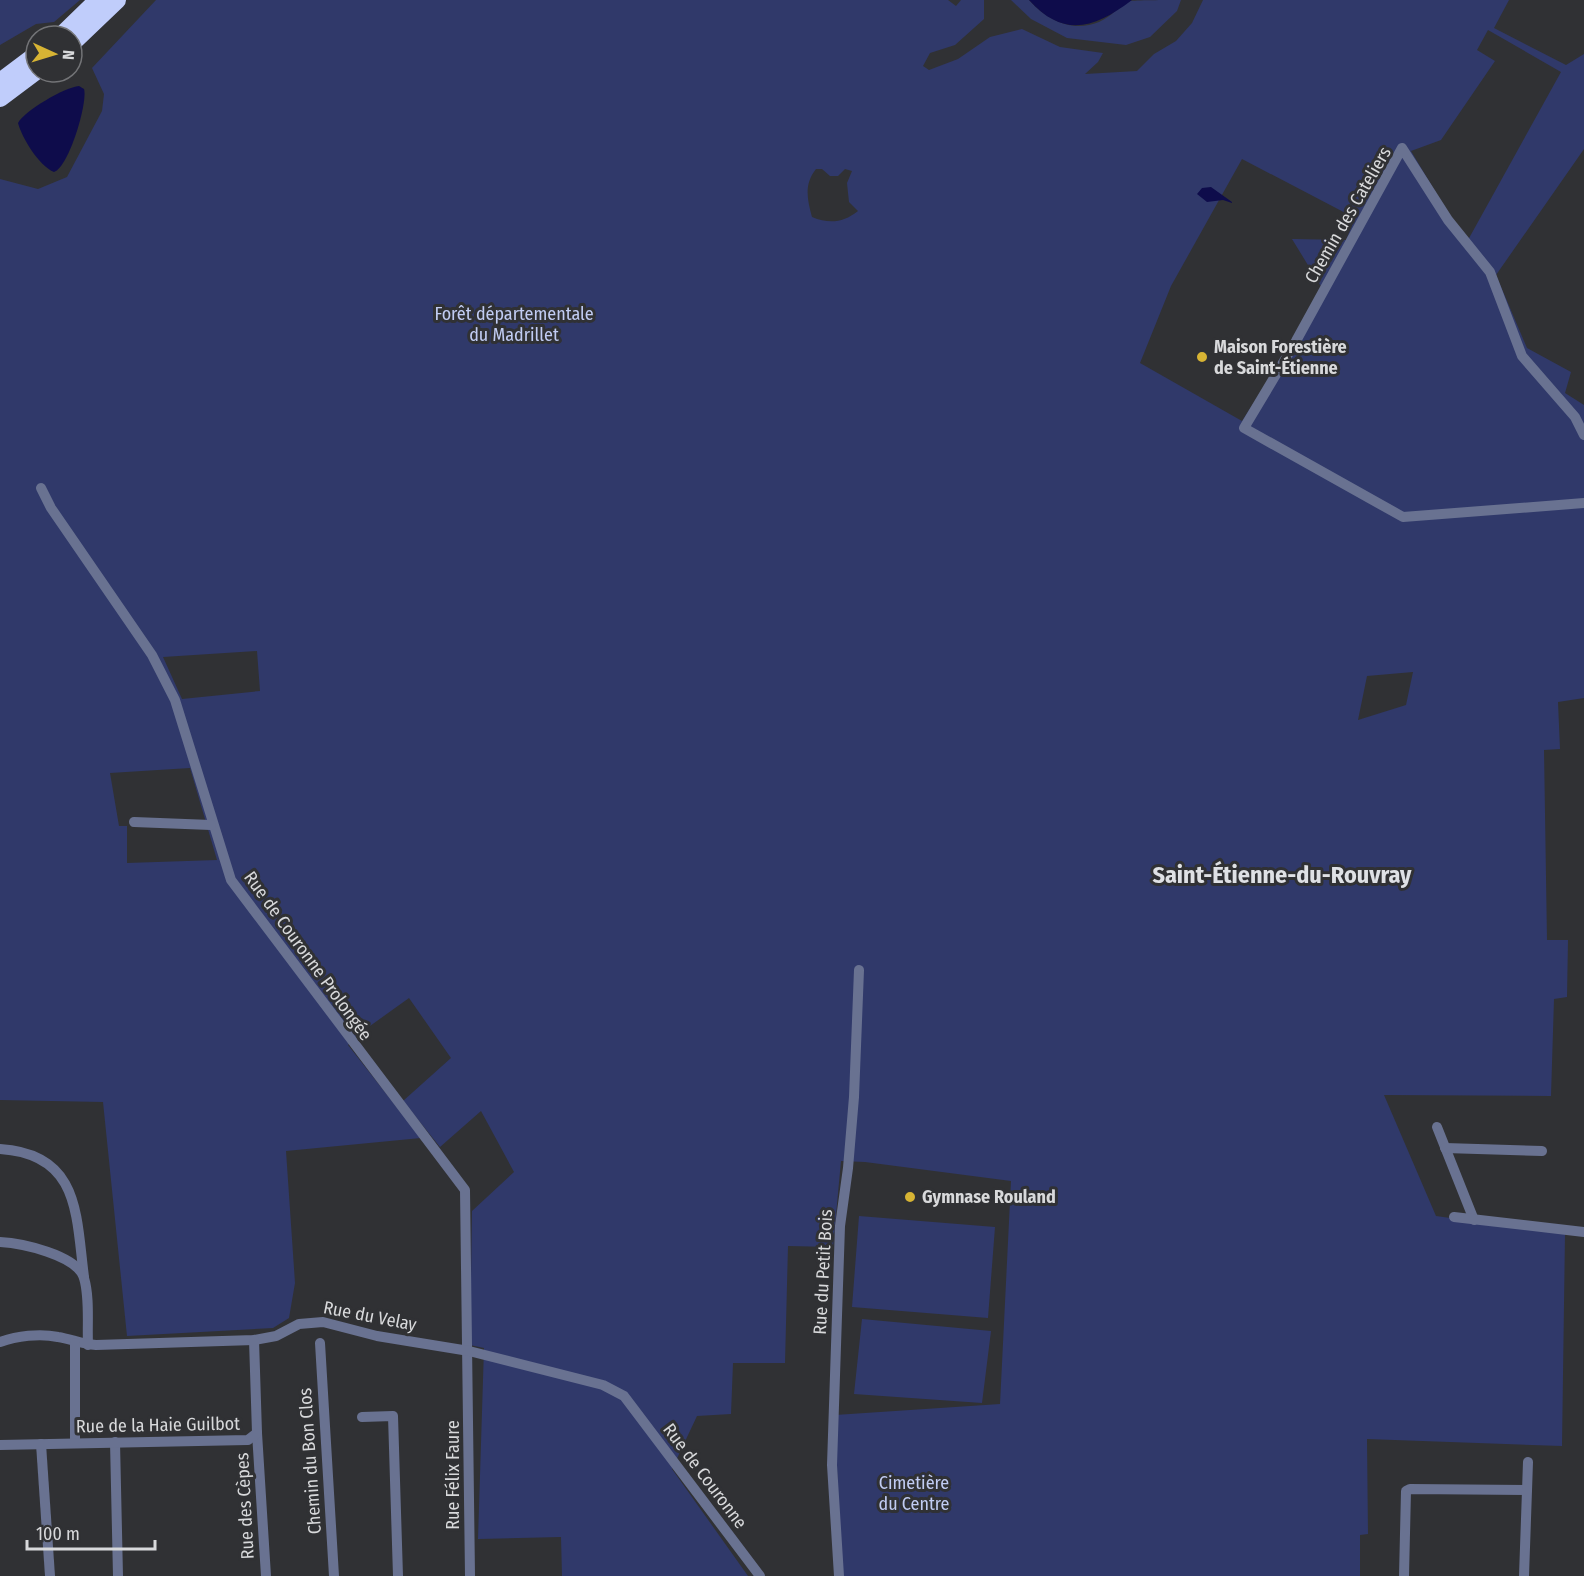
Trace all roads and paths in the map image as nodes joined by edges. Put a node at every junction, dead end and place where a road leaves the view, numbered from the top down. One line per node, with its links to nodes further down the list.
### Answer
1 (99, 0): 3 (highway)
2 (117, 0): 4 (highway)
3 (74, 24)
4 (84, 32)
5 (24, 64): 7 (highway)
6 (24, 80): 8 (highway)
7 (0, 82)
8 (0, 98)
9 (1584, 435): 11 (street, Chemin des Cateliers)
10 (41, 488): 13 (street, Rue de Couronne Prolongée)
11 (1584, 502)
12 (134, 822): 13 (street)
13 (211, 825): 19 (street, Rue de Couronne Prolongée)
14 (859, 970): 47 (street, Rue du Petit Bois)
15 (1437, 1127): 16 (street)
16 (1445, 1148): 18 (street); 21 (street)
17 (0, 1149): 24 (street)
18 (1542, 1151)
19 (466, 1204): 30 (street, Rue Félix Faure)
20 (1454, 1217): 21 (street)
21 (1474, 1220): 22 (street)
22 (1584, 1232)
23 (0, 1242): 24 (street)
24 (84, 1277): 29 (street)
25 (254, 1340): 29 (street, Rue du Velay); 30 (street, Rue du Velay); 33 (street, Rue de la Haie Guilbot)
26 (0, 1342): 27 (street, Rue du Velay)
27 (75, 1343): 29 (street, Rue du Velay); 35 (street)
28 (320, 1343): 43 (street, Chemin du Bon Clos)
29 (88, 1345)
30 (469, 1351): 31 (street, Rue du Velay); 45 (street, Rue Félix Faure)
31 (624, 1395): 46 (street, Rue de Couronne)
32 (362, 1417): 44 (street)
33 (257, 1433): 34 (street, Rue de la Haie Guilbot); 42 (street, Rue des Cèpes)
34 (115, 1442): 35 (street, Rue de la Haie Guilbot); 41 (street)
35 (75, 1443): 36 (street, Rue de la Haie Guilbot)
36 (41, 1444): 37 (street, Rue de la Haie Guilbot); 40 (street)
37 (0, 1445)
38 (1528, 1462): 39 (street)
39 (1527, 1490): 48 (street); 49 (street)
40 (50, 1576)
41 (118, 1576)
42 (266, 1576)
43 (334, 1576)
44 (398, 1576)
45 (470, 1576)
46 (760, 1576)
47 (839, 1576)
48 (1404, 1576)
49 (1524, 1576)

